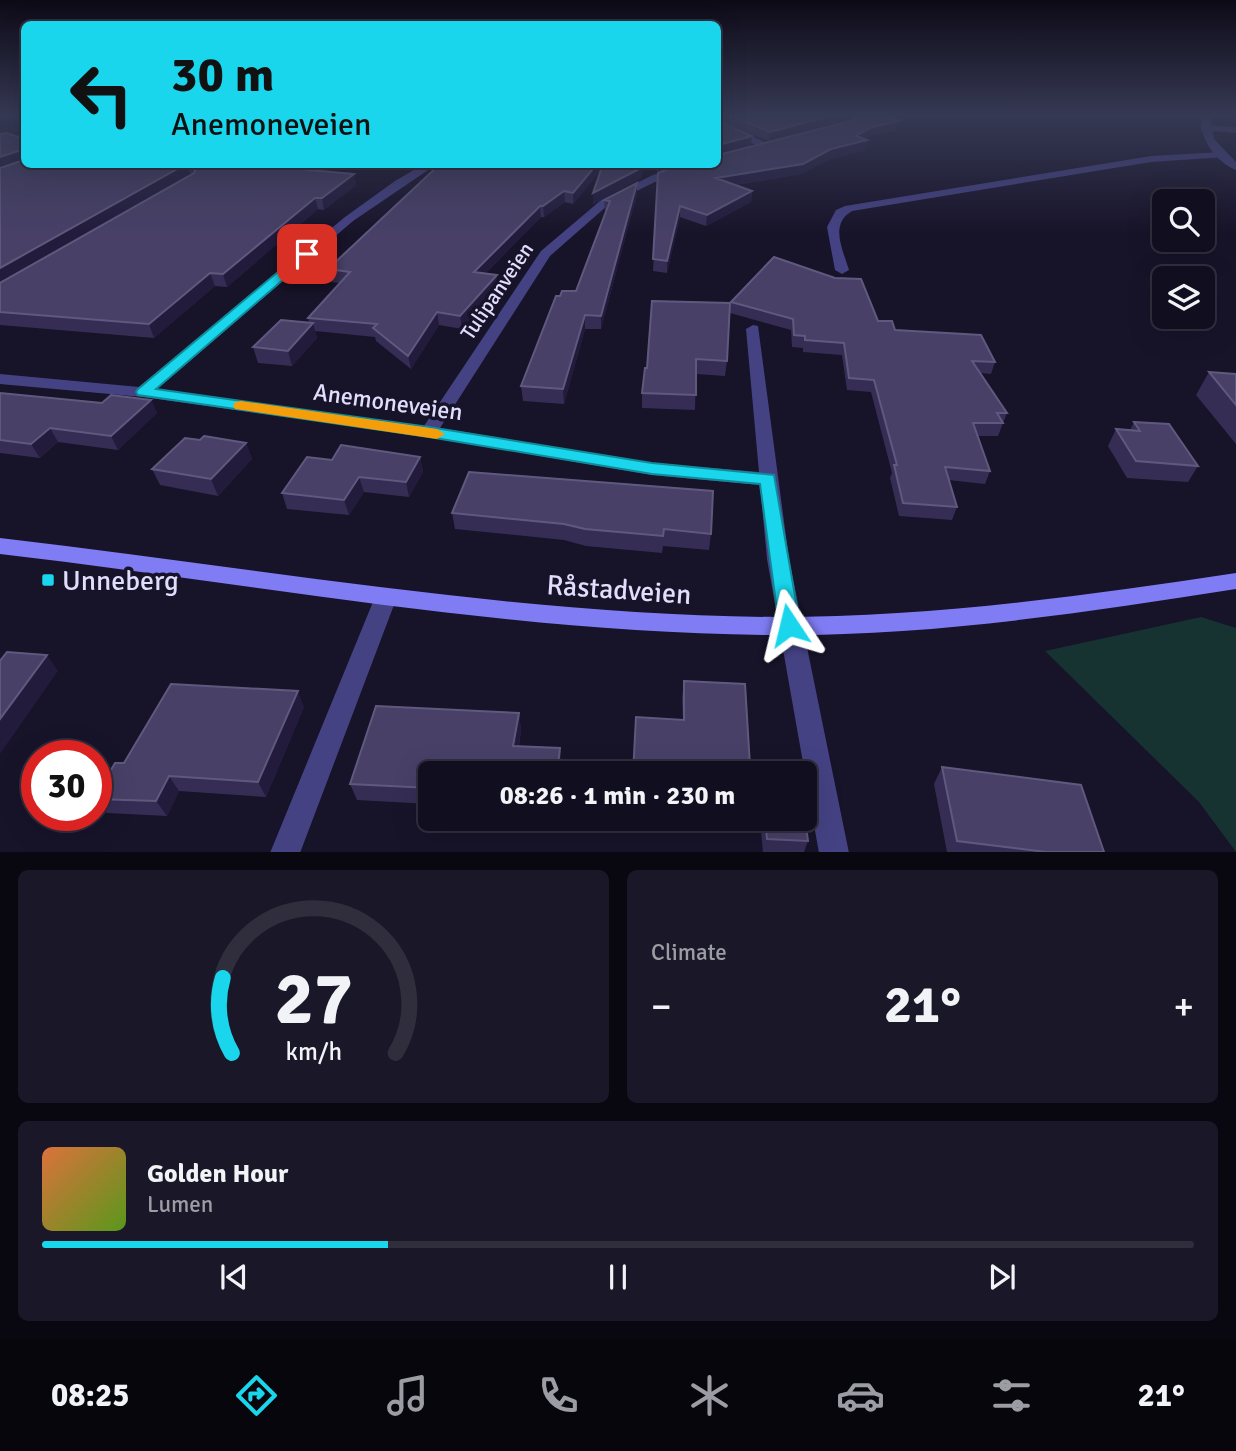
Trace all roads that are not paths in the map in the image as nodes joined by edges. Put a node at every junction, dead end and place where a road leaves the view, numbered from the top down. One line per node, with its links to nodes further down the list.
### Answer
1 (1209, 156): 4 (street)
2 (425, 168): 7 (street)
3 (687, 168): 8 (street, Tulipanveien)
4 (842, 270)
5 (752, 329): 9 (street)
6 (0, 379): 7 (street, Anemoneveien)
7 (143, 392): 8 (street, Anemoneveien)
8 (429, 432): 9 (street, Anemoneveien)
9 (768, 479): 13 (street)
10 (0, 546): 12 (main road, Råstadveien)
11 (1236, 581): 13 (main road, Råstadveien)
12 (386, 597): 13 (main road, Råstadveien); 14 (street)
13 (789, 625): 15 (street)
14 (285, 852)
15 (834, 852)

